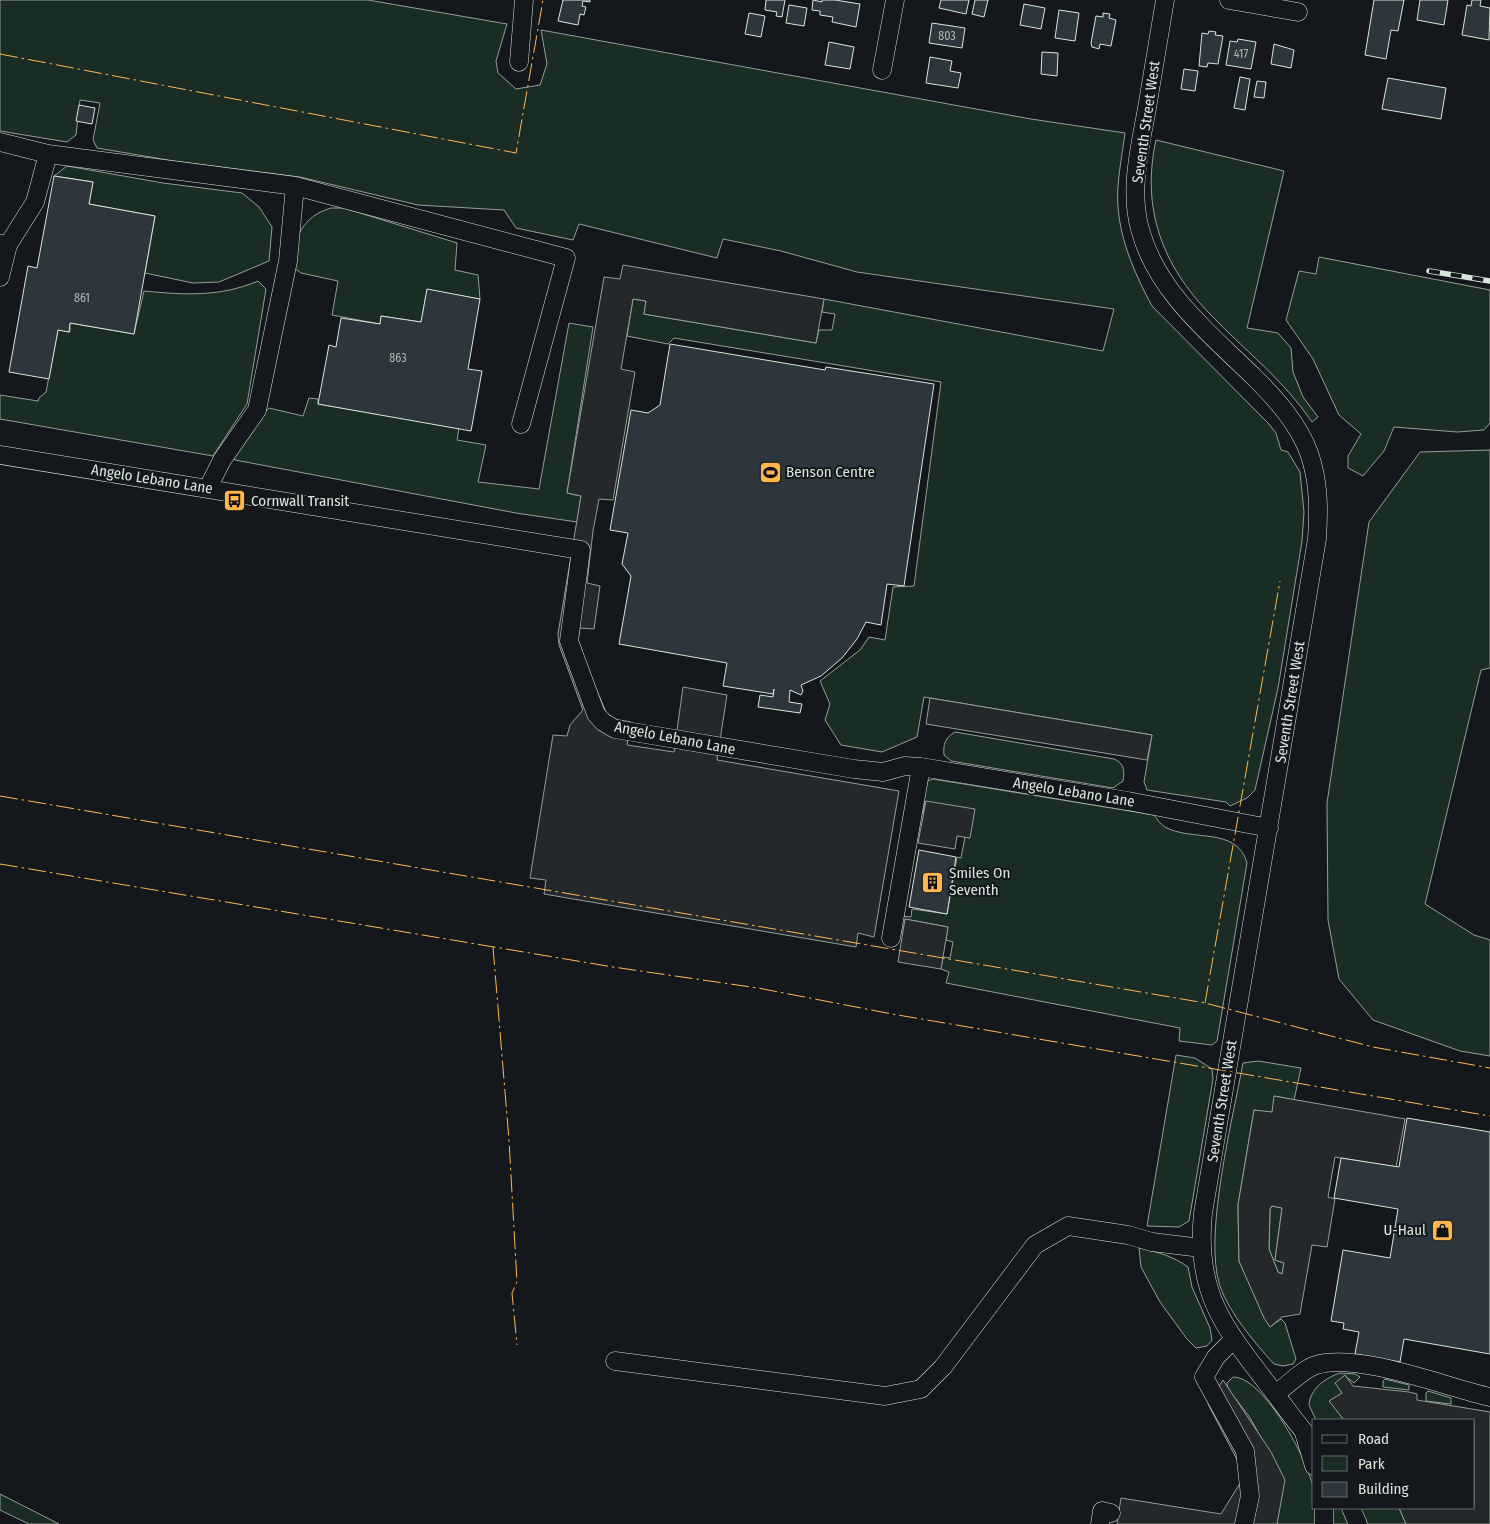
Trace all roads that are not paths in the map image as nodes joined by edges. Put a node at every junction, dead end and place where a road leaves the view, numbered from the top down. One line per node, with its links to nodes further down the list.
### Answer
1 (524, 0): 6 (street)
2 (895, 0): 7 (street)
3 (1165, 0): 17 (street, Seventh Street West)
4 (1229, 0): 5 (street)
5 (1298, 12)
6 (520, 62)
7 (882, 70)
8 (0, 142): 9 (street)
9 (48, 154): 10 (street); 11 (street)
10 (295, 186): 13 (street); 15 (street)
11 (4, 244): 12 (street)
12 (0, 277)
13 (521, 424)
14 (0, 455): 15 (street, Angelo Lebano Lane)
15 (208, 488): 16 (street, Angelo Lebano Lane)
16 (921, 767): 17 (street, Angelo Lebano Lane); 18 (street)
17 (1269, 828): 19 (street, Seventh Street West)
18 (891, 938)
19 (1201, 1248): 20 (street, Seventh Street West); 21 (street)
20 (1233, 1340): 22 (street, Seventh Street West); 28 (street)
21 (615, 1361)
22 (1276, 1394): 23 (street); 24 (street, Seventh Street West)
23 (1490, 1397)
24 (1309, 1438): 25 (street, Seventh Street West)
25 (1312, 1455)
26 (1324, 1509): 29 (street)
27 (1350, 1509): 30 (street)
28 (1244, 1524)
29 (1324, 1524)
30 (1358, 1524)

